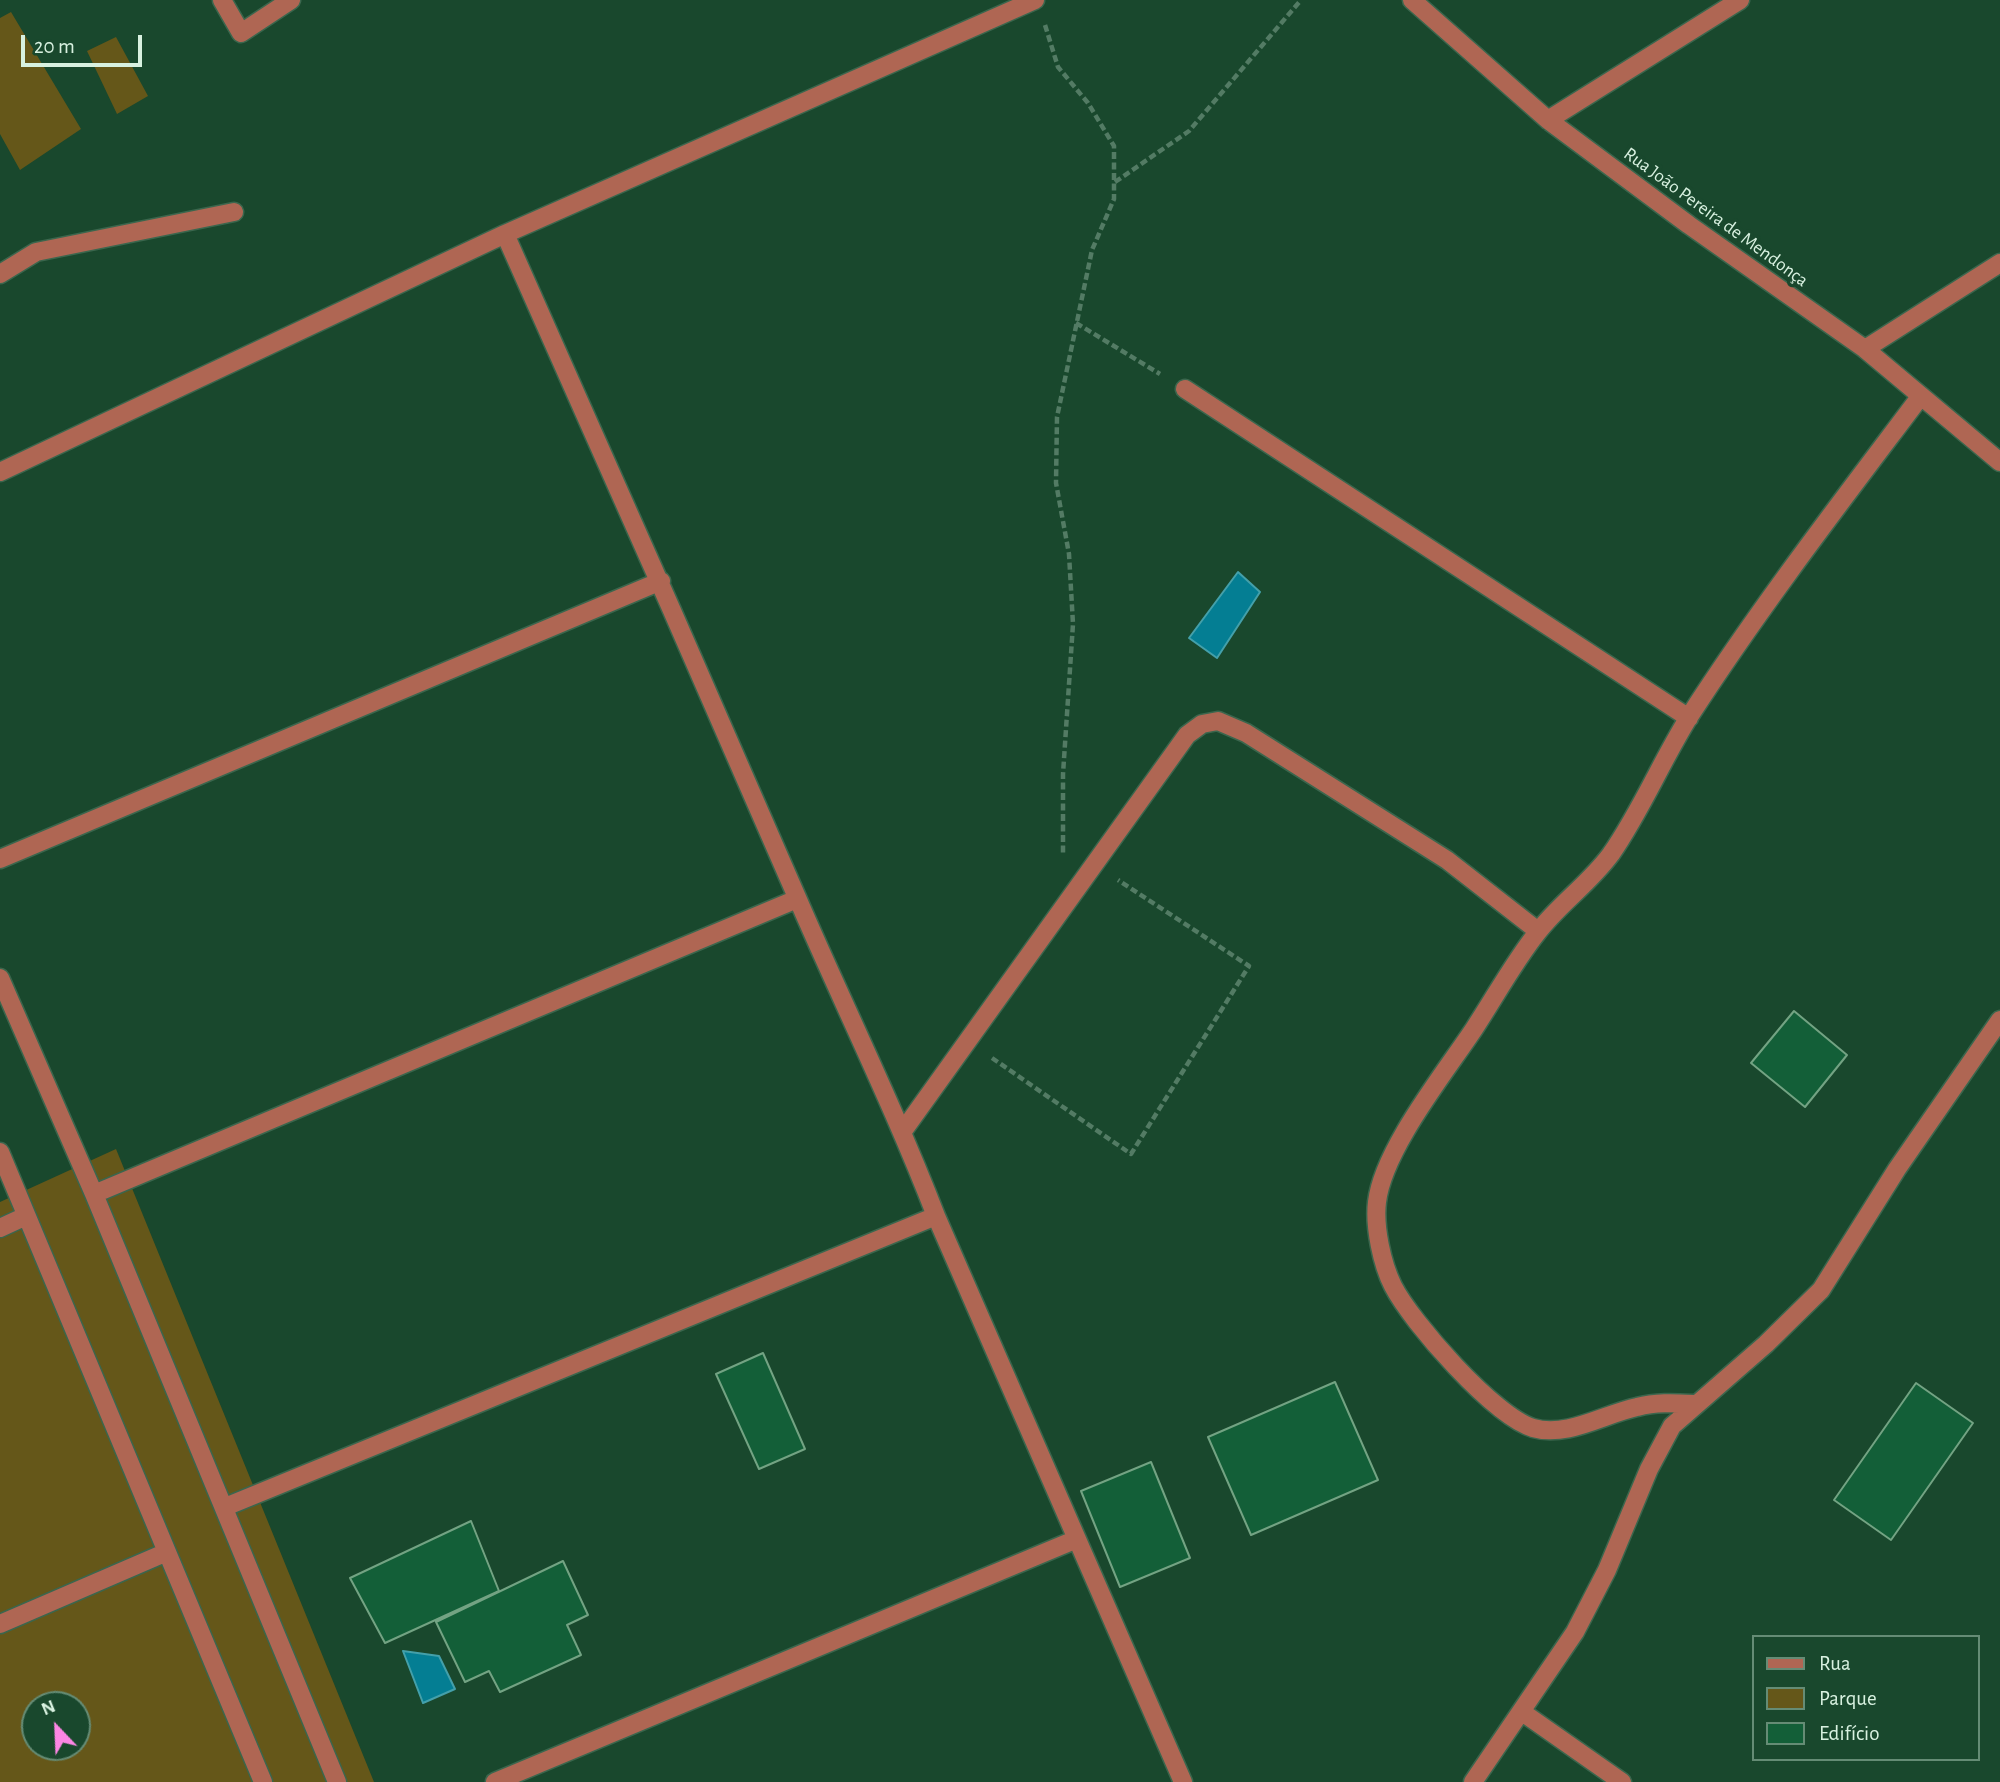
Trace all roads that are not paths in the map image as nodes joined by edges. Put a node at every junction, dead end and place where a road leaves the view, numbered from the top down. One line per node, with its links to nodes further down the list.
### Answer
1 (222, 0): 2 (street)
2 (291, 0)
3 (1035, 0): 8 (street)
4 (1412, 0): 6 (street, Rua João Pereira de Mendonça)
5 (1740, 0): 6 (street)
6 (1548, 120): 11 (street, Rua João Pereira de Mendonça)
7 (234, 212): 10 (street)
8 (505, 234): 15 (street); 16 (street)
9 (2000, 263): 11 (street)
10 (0, 274)
11 (1865, 349): 13 (street, Rua João Pereira de Mendonça)
12 (1185, 388): 17 (street)
13 (1920, 397): 14 (street, Rua João Pereira de Mendonça); 17 (street)
14 (2000, 463)
15 (0, 472)
16 (661, 581): 18 (street); 19 (street)
17 (1689, 719): 20 (street)
18 (0, 859)
19 (797, 898): 23 (street); 25 (street)
20 (1538, 931): 23 (street); 29 (street)
21 (0, 978): 25 (street)
22 (2000, 1020): 29 (street)
23 (903, 1131): 27 (street)
24 (0, 1152): 26 (street)
25 (94, 1194): 30 (street)
26 (26, 1216): 28 (street); 32 (street)
27 (936, 1216): 30 (street); 31 (street)
28 (0, 1228)
29 (1694, 1404): 34 (street)
30 (225, 1507): 36 (street)
31 (1077, 1539): 37 (street); 38 (street)
32 (167, 1552): 33 (street); 35 (street)
33 (0, 1624)
34 (1522, 1712): 39 (street); 40 (street)
35 (263, 1782)
36 (337, 1782)
37 (495, 1782)
38 (1183, 1782)
39 (1473, 1782)
40 (1622, 1782)

